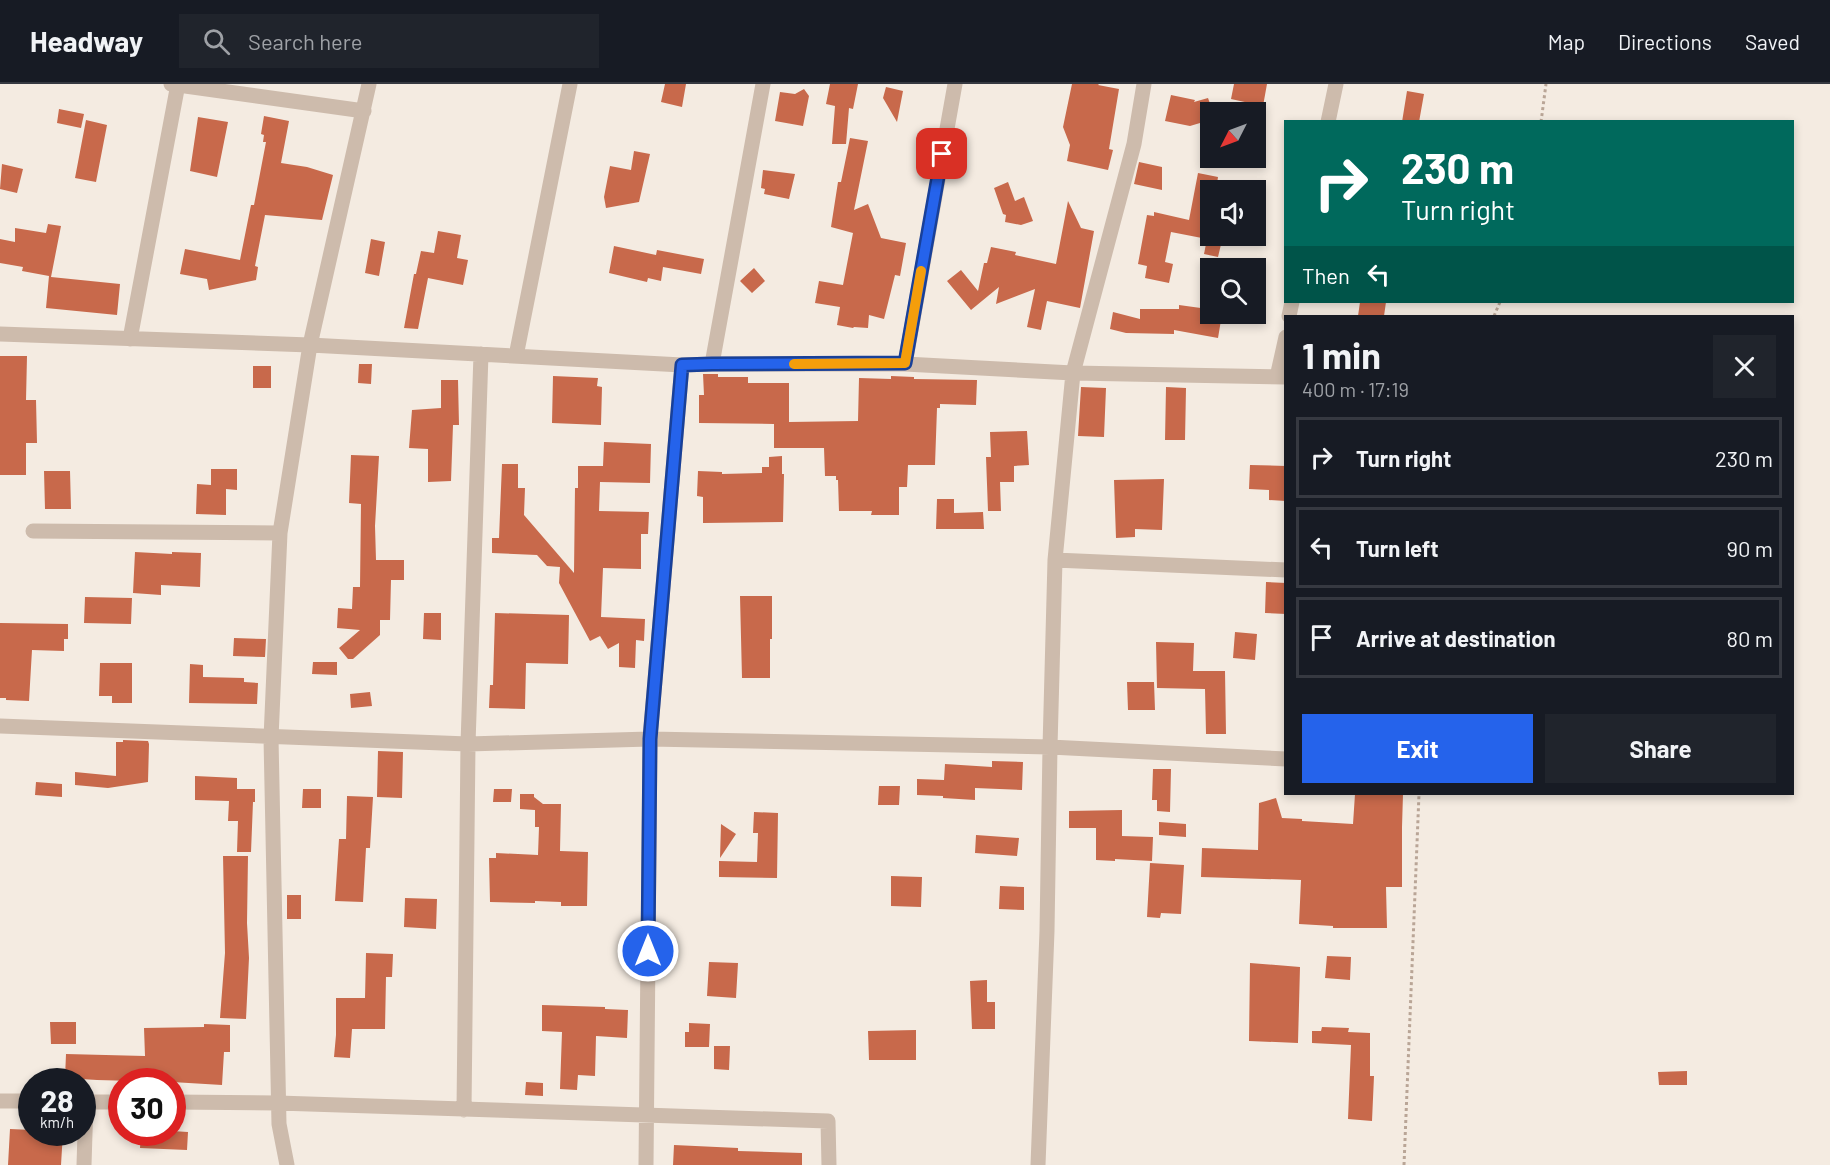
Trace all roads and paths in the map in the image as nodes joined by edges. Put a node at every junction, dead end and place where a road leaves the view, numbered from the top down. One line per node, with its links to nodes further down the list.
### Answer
1 (176, 84): 9 (street); 13 (street)
2 (369, 84): 9 (street)
3 (570, 84): 17 (street)
4 (763, 84): 19 (street)
5 (955, 84): 18 (street)
6 (1144, 84): 21 (street)
7 (1336, 84): 10 (street)
8 (1546, 84): 11 (path)
9 (364, 111): 14 (street)
10 (1328, 120)
11 (1541, 120)
12 (0, 334): 13 (street)
13 (130, 339): 14 (street)
14 (310, 345): 16 (street); 24 (street)
15 (1284, 353): 22 (street)
16 (481, 354): 17 (street); 30 (street)
17 (516, 356): 20 (street)
18 (905, 363): 19 (street); 21 (street)
19 (712, 364): 20 (street)
20 (682, 365): 29 (street)
21 (1073, 373): 22 (street); 25 (street)
22 (1281, 377)
23 (33, 531): 24 (street)
24 (280, 533): 28 (street)
25 (1055, 560): 26 (street); 31 (street)
26 (1284, 570)
27 (0, 726): 28 (street)
28 (271, 738): 30 (street); 37 (street)
29 (650, 739): 30 (street); 31 (street); 39 (street)
30 (468, 744): 38 (street)
31 (1050, 747): 32 (street); 45 (street)
32 (1284, 759)
33 (1419, 795): 46 (path)
34 (0, 1101): 35 (street)
35 (18, 1101)
36 (186, 1102): 37 (street)
37 (278, 1103): 38 (street); 42 (street)
38 (464, 1110): 39 (street)
39 (646, 1116): 43 (street); 44 (street)
40 (84, 1146): 41 (street)
41 (84, 1165)
42 (287, 1165)
43 (646, 1165)
44 (829, 1165)
45 (1038, 1165)
46 (1404, 1165)

